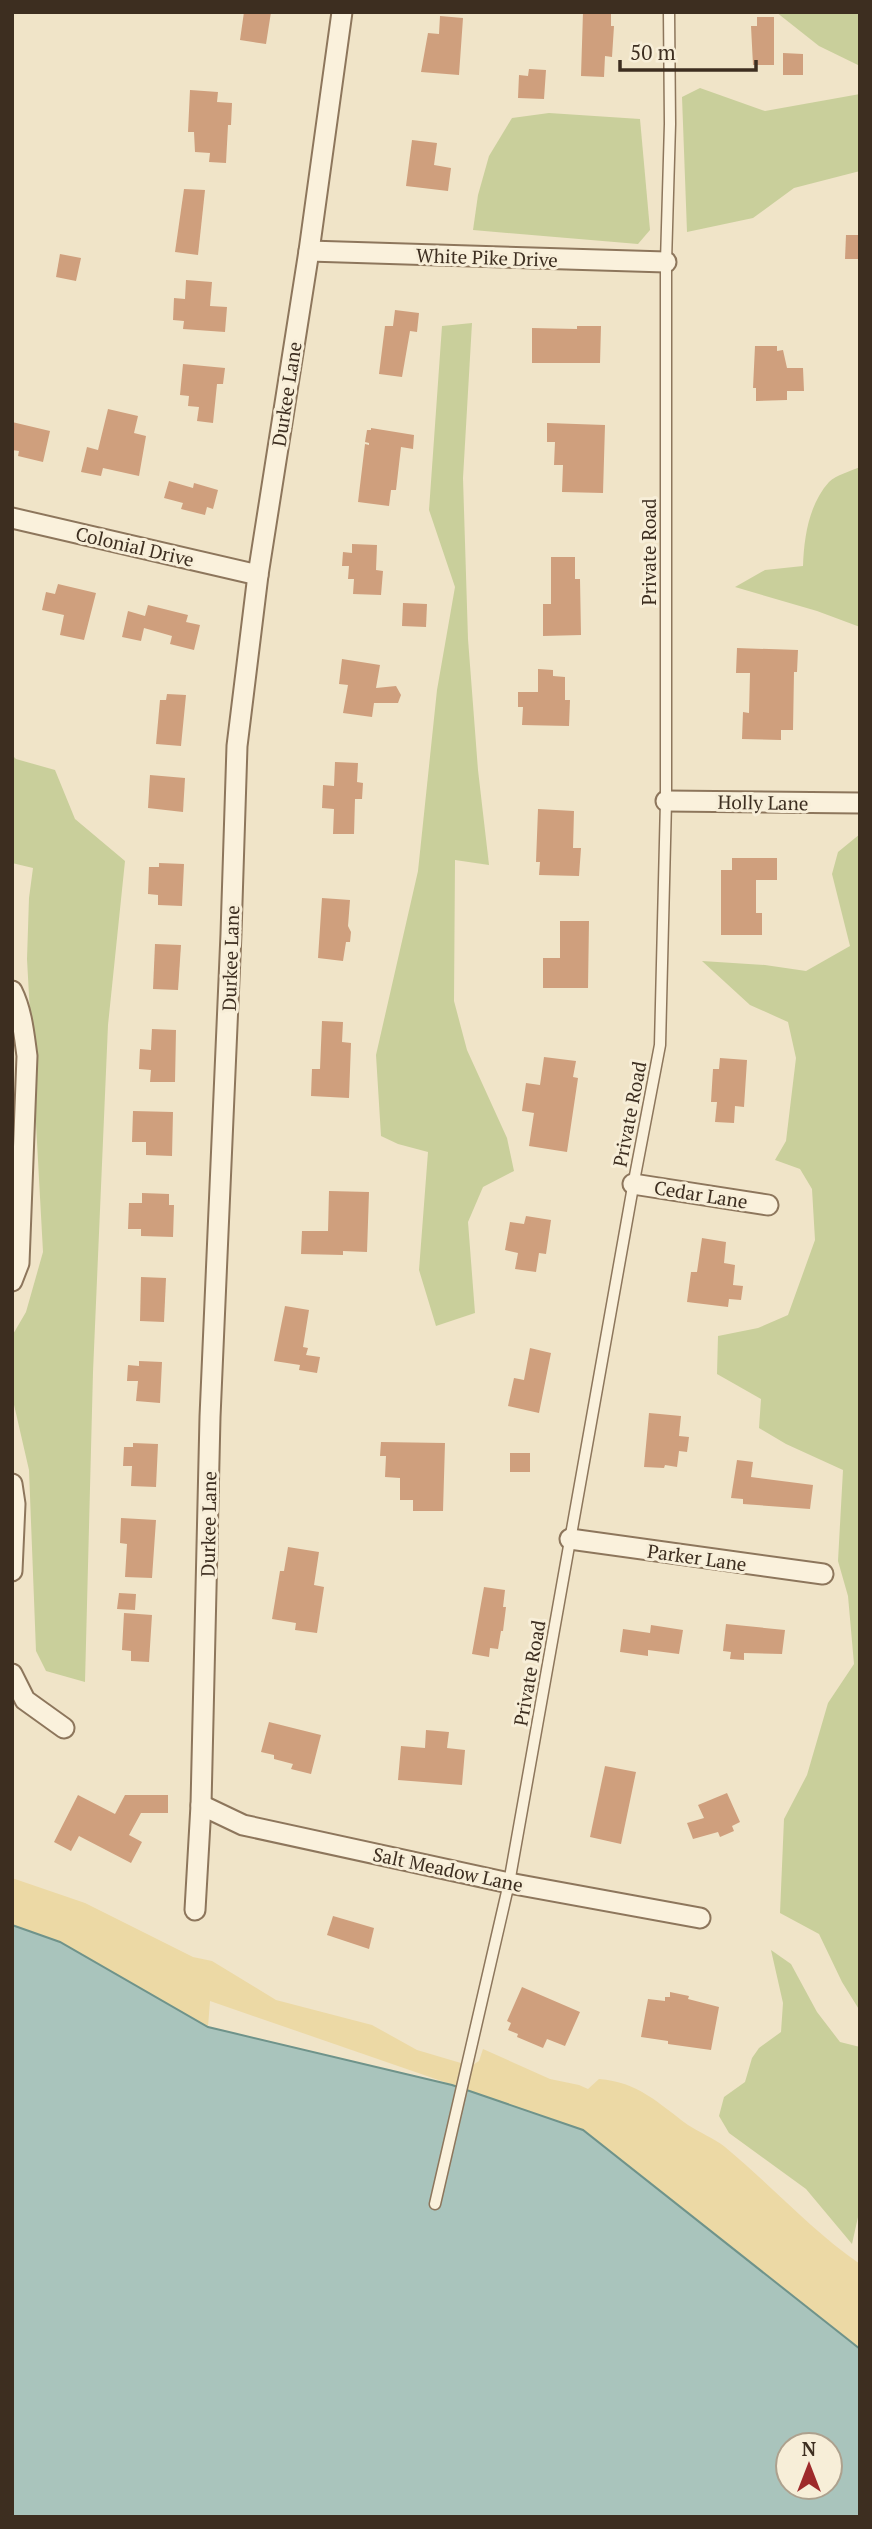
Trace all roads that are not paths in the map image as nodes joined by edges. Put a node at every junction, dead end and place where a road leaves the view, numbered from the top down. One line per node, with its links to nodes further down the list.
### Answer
1 (342, 12): 3 (street, Durkee Lane)
2 (668, 12): 4 (lane, Private Road)
3 (309, 251): 4 (street, White Pike Drive); 6 (street, Durkee Lane)
4 (666, 262): 7 (lane, Private Road)
5 (12, 518): 6 (street, Colonial Drive)
6 (258, 575): 19 (street, Durkee Lane)
7 (666, 801): 8 (street, Holly Lane); 10 (lane, Private Road)
8 (860, 803)
9 (12, 991): 12 (street)
10 (633, 1184): 11 (street, Cedar Lane); 14 (lane, Private Road)
11 (768, 1205)
12 (12, 1281)
13 (12, 1485): 15 (street)
14 (570, 1539): 16 (street, Parker Lane); 20 (lane, Private Road)
15 (12, 1571)
16 (823, 1574)
17 (12, 1674): 18 (street)
18 (64, 1728)
19 (201, 1805): 20 (street, Salt Meadow Lane); 21 (street, Durkee Lane)
20 (509, 1883): 22 (street, Salt Meadow Lane); 23 (lane, Private Road)
21 (195, 1910)
22 (700, 1918)
23 (435, 2204)

